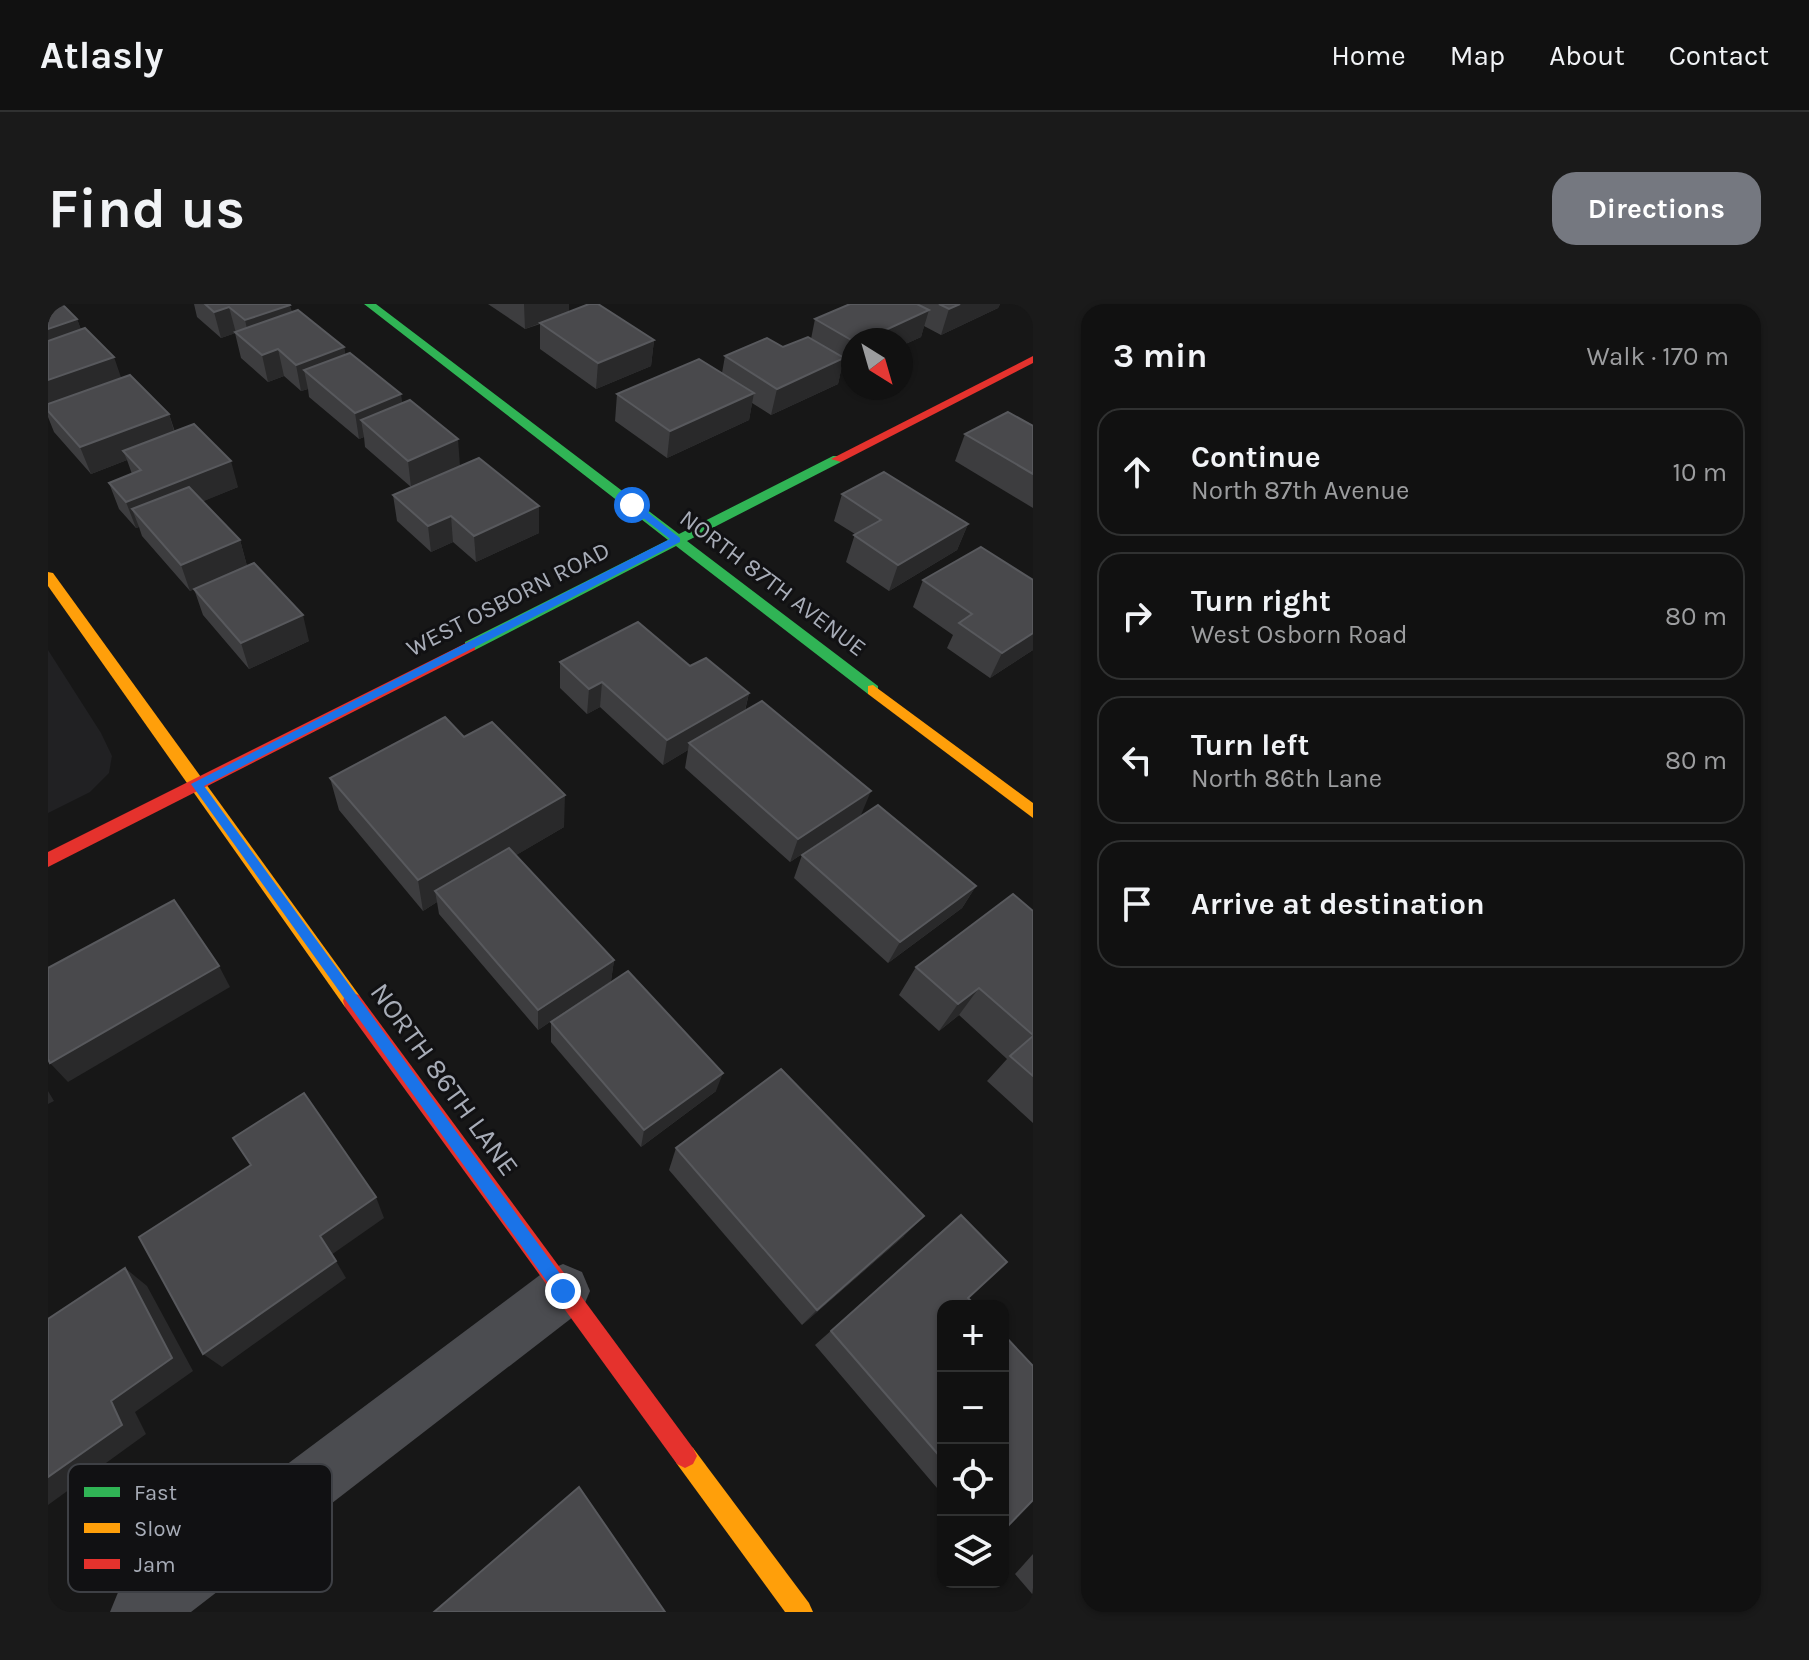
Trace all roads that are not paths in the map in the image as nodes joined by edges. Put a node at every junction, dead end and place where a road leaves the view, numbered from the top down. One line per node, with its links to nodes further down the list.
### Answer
1 (369, 304): 3 (street, NORTH 87TH AVENUE)
2 (1029, 366): 3 (street, WEST OSBORN ROAD)
3 (677, 540): 5 (street, WEST OSBORN ROAD); 6 (street, NORTH 87TH AVENUE)
4 (48, 576): 5 (street, NORTH 86TH LANE)
5 (197, 784): 7 (street, WEST OSBORN ROAD); 8 (street, NORTH 86TH LANE)
6 (1033, 812)
7 (48, 860)
8 (563, 1291): 9 (street); 12 (street, NORTH 86TH LANE)
9 (332, 1467)
10 (167, 1592): 11 (street)
11 (141, 1612)
12 (800, 1612)

